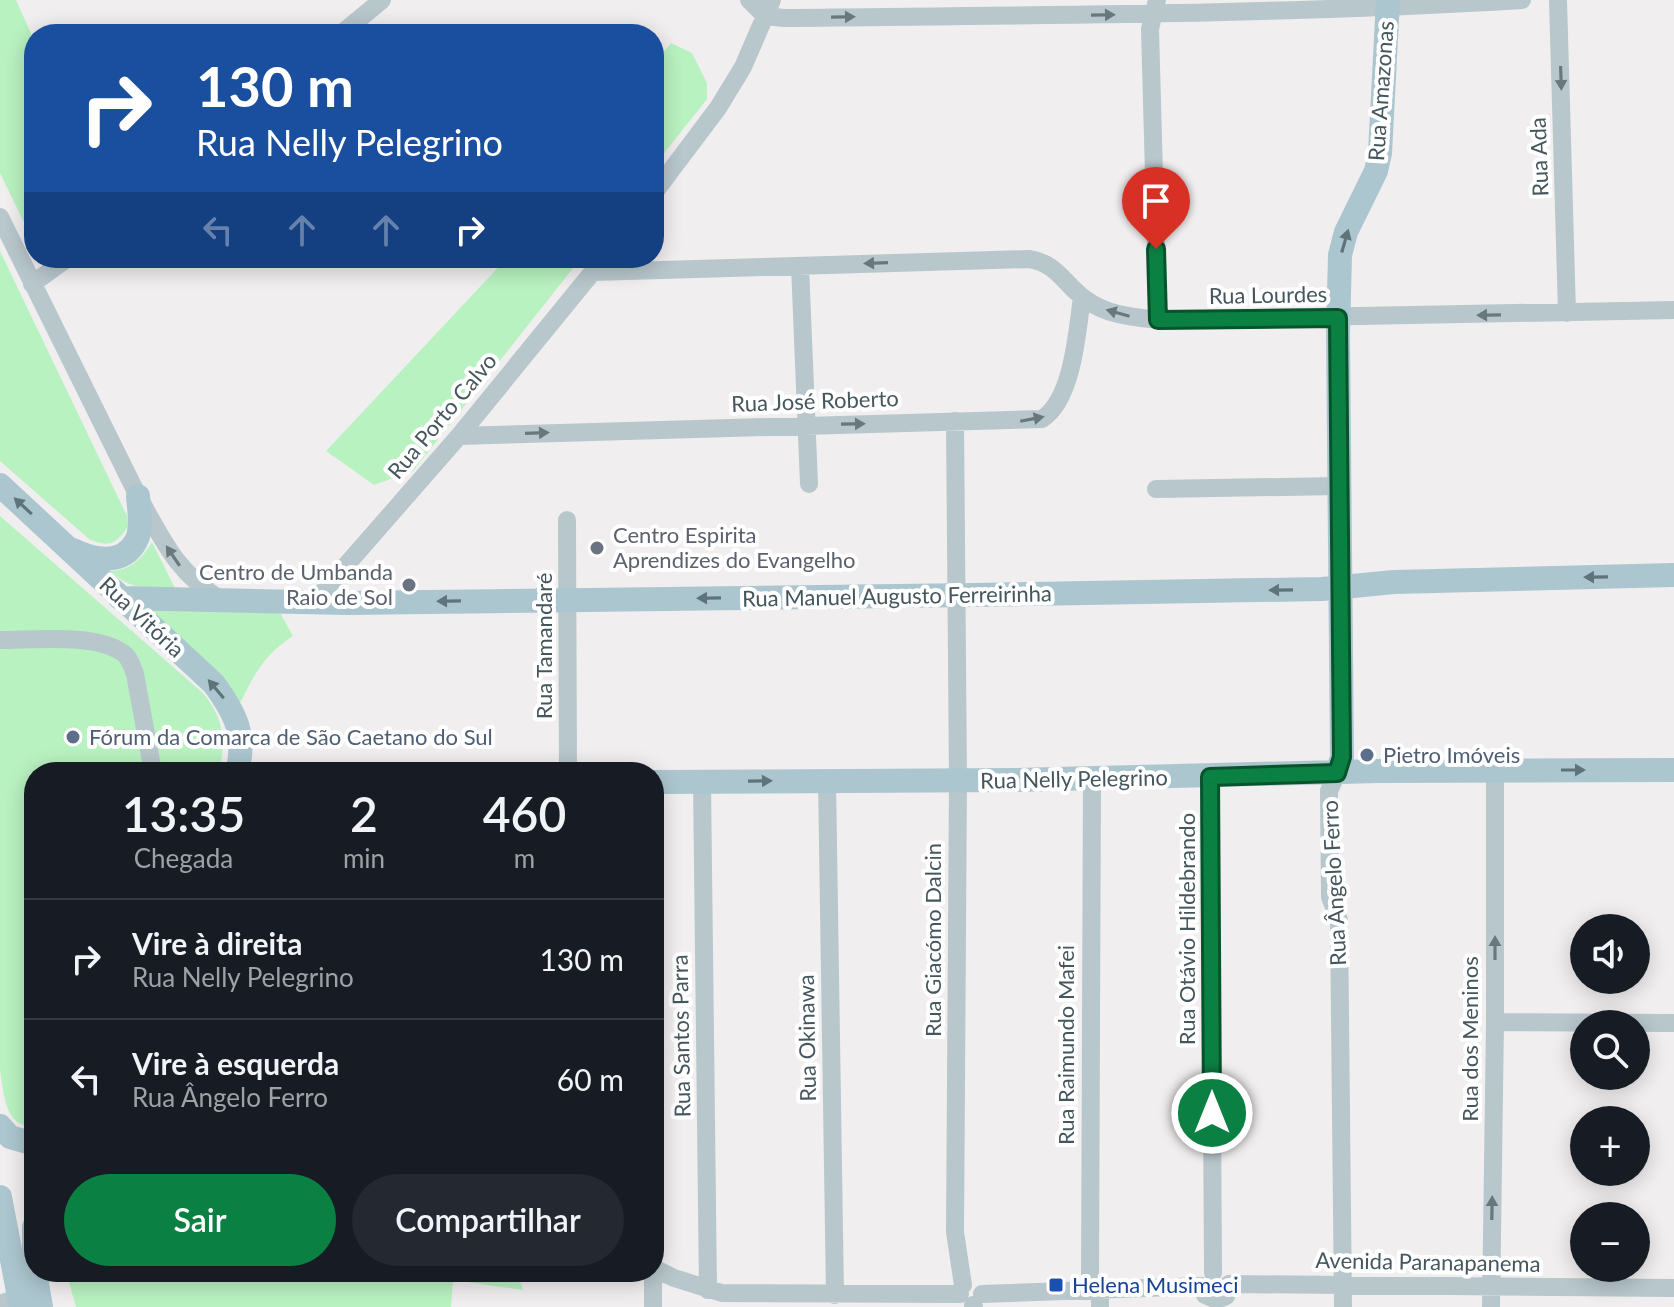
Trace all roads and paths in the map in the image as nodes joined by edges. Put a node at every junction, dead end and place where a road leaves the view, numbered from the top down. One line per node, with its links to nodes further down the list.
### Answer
1 (382, 0): 8 (street)
2 (749, 0): 7 (street)
3 (1522, 0): 5 (street)
4 (1558, 0): 20 (street, Rua Ada, one-way to 20)
5 (1387, 4): 6 (street); 21 (main road, Rua Amazonas, one-way to 5)
6 (1155, 7): 7 (street, one-way to 6); 22 (street)
7 (768, 8): 9 (street)
8 (353, 24)
9 (664, 180)
10 (0, 217): 13 (street)
11 (664, 265): 12 (street, Rua Lourdes)
12 (800, 266): 18 (street, Rua Lourdes, one-way to 12); 24 (street)
13 (24, 267)
14 (24, 268): 17 (street)
15 (54, 268): 17 (street)
16 (597, 268): 25 (street, Rua Porto Calvo)
17 (32, 284): 30 (street)
18 (1082, 297): 22 (street, Rua Lourdes, one-way to 18); 23 (street, Rua José Roberto, one-way to 18)
19 (1674, 310): 20 (street, Rua Lourdes)
20 (1567, 313): 21 (street, Rua Lourdes, one-way to 21)
21 (1338, 318): 22 (street, Rua Lourdes); 28 (main road, Rua Ângelo Ferro)
22 (1158, 320)
23 (955, 421): 24 (street, Rua José Roberto, one-way to 23); 35 (street, Rua Giacómo Dalcin)
24 (808, 425): 25 (street, Rua José Roberto, one-way to 24); 26 (street)
25 (459, 436): 39 (street, Rua Porto Calvo)
26 (809, 484)
27 (0, 485): 32 (main road, Rua Vitória, one-way to 27)
28 (1339, 486): 29 (street); 34 (main road, Rua Ângelo Ferro)
29 (1156, 489)
30 (138, 496): 32 (main road); 38 (street, one-way to 30)
31 (567, 520): 37 (street, Rua Tamandaré)
32 (64, 545): 36 (main road, Rua Vitória)
33 (1674, 575): 34 (main road, Rua Manuel Augusto Ferreirinha, one-way to 34)
34 (1339, 587): 35 (main road, Rua Manuel Augusto Ferreirinha, one-way to 35); 46 (main road, Rua Ângelo Ferro)
35 (955, 594): 37 (main road, Rua Manuel Augusto Ferreirinha, one-way to 37); 50 (street, Rua Giacómo Dalcin)
36 (120, 598): 38 (main road, Rua Manuel Augusto Ferreirinha); 42 (main road, Rua Vitória, one-way to 36)
37 (569, 600): 39 (main road, Rua Manuel Augusto Ferreirinha, one-way to 39); 43 (street, Rua Tamandaré)
38 (223, 601): 39 (main road, Rua Manuel Augusto Ferreirinha)
39 (314, 602)
40 (0, 640): 41 (street)
41 (151, 762)
42 (238, 762)
43 (568, 762)
44 (1674, 770): 45 (main road, Rua Nelly Pelegrino, one-way to 44)
45 (1495, 771): 46 (main road, Rua Nelly Pelegrino); 53 (street, Rua dos Meninos, one-way to 45)
46 (1337, 773): 47 (main road, Rua Nelly Pelegrino); 62 (street, Rua Ângelo Ferro)
47 (1210, 777): 48 (main road, Rua Nelly Pelegrino); 59 (street, Rua Otávio Hildebrando)
48 (1092, 779): 50 (main road, Rua Nelly Pelegrino); 69 (street, Rua Raimundo Mafei)
49 (827, 780): 50 (main road, Rua Nelly Pelegrino); 52 (main road, Rua Nelly Pelegrino, one-way to 49); 66 (street, Rua Okinawa)
50 (958, 780): 68 (street, Rua Giacómo Dalcin)
51 (664, 782): 52 (main road, Rua Nelly Pelegrino)
52 (702, 782): 65 (street, Rua Santos Parra)
53 (1495, 1022): 54 (street); 63 (street, Rua dos Meninos, one-way to 53)
54 (1674, 1023)
55 (0, 1126): 56 (main road)
56 (24, 1141)
57 (0, 1197): 67 (main road)
58 (664, 1274): 65 (street)
59 (1207, 1280): 61 (street); 69 (street); 70 (street)
60 (653, 1282): 71 (street)
61 (1229, 1284): 62 (street, Avenida Paranapanema); 70 (street)
62 (1341, 1285): 63 (street, Avenida Paranapanema); 72 (street, Rua Ângelo Ferro)
63 (1491, 1286): 64 (street, Avenida Paranapanema); 73 (street, Rua dos Meninos)
64 (1674, 1288)
65 (708, 1290): 66 (street)
66 (835, 1295): 68 (street)
67 (22, 1296)
68 (970, 1297): 69 (street)
69 (1100, 1299)
70 (1217, 1304)
71 (653, 1307)
72 (1343, 1307)
73 (1491, 1307)

